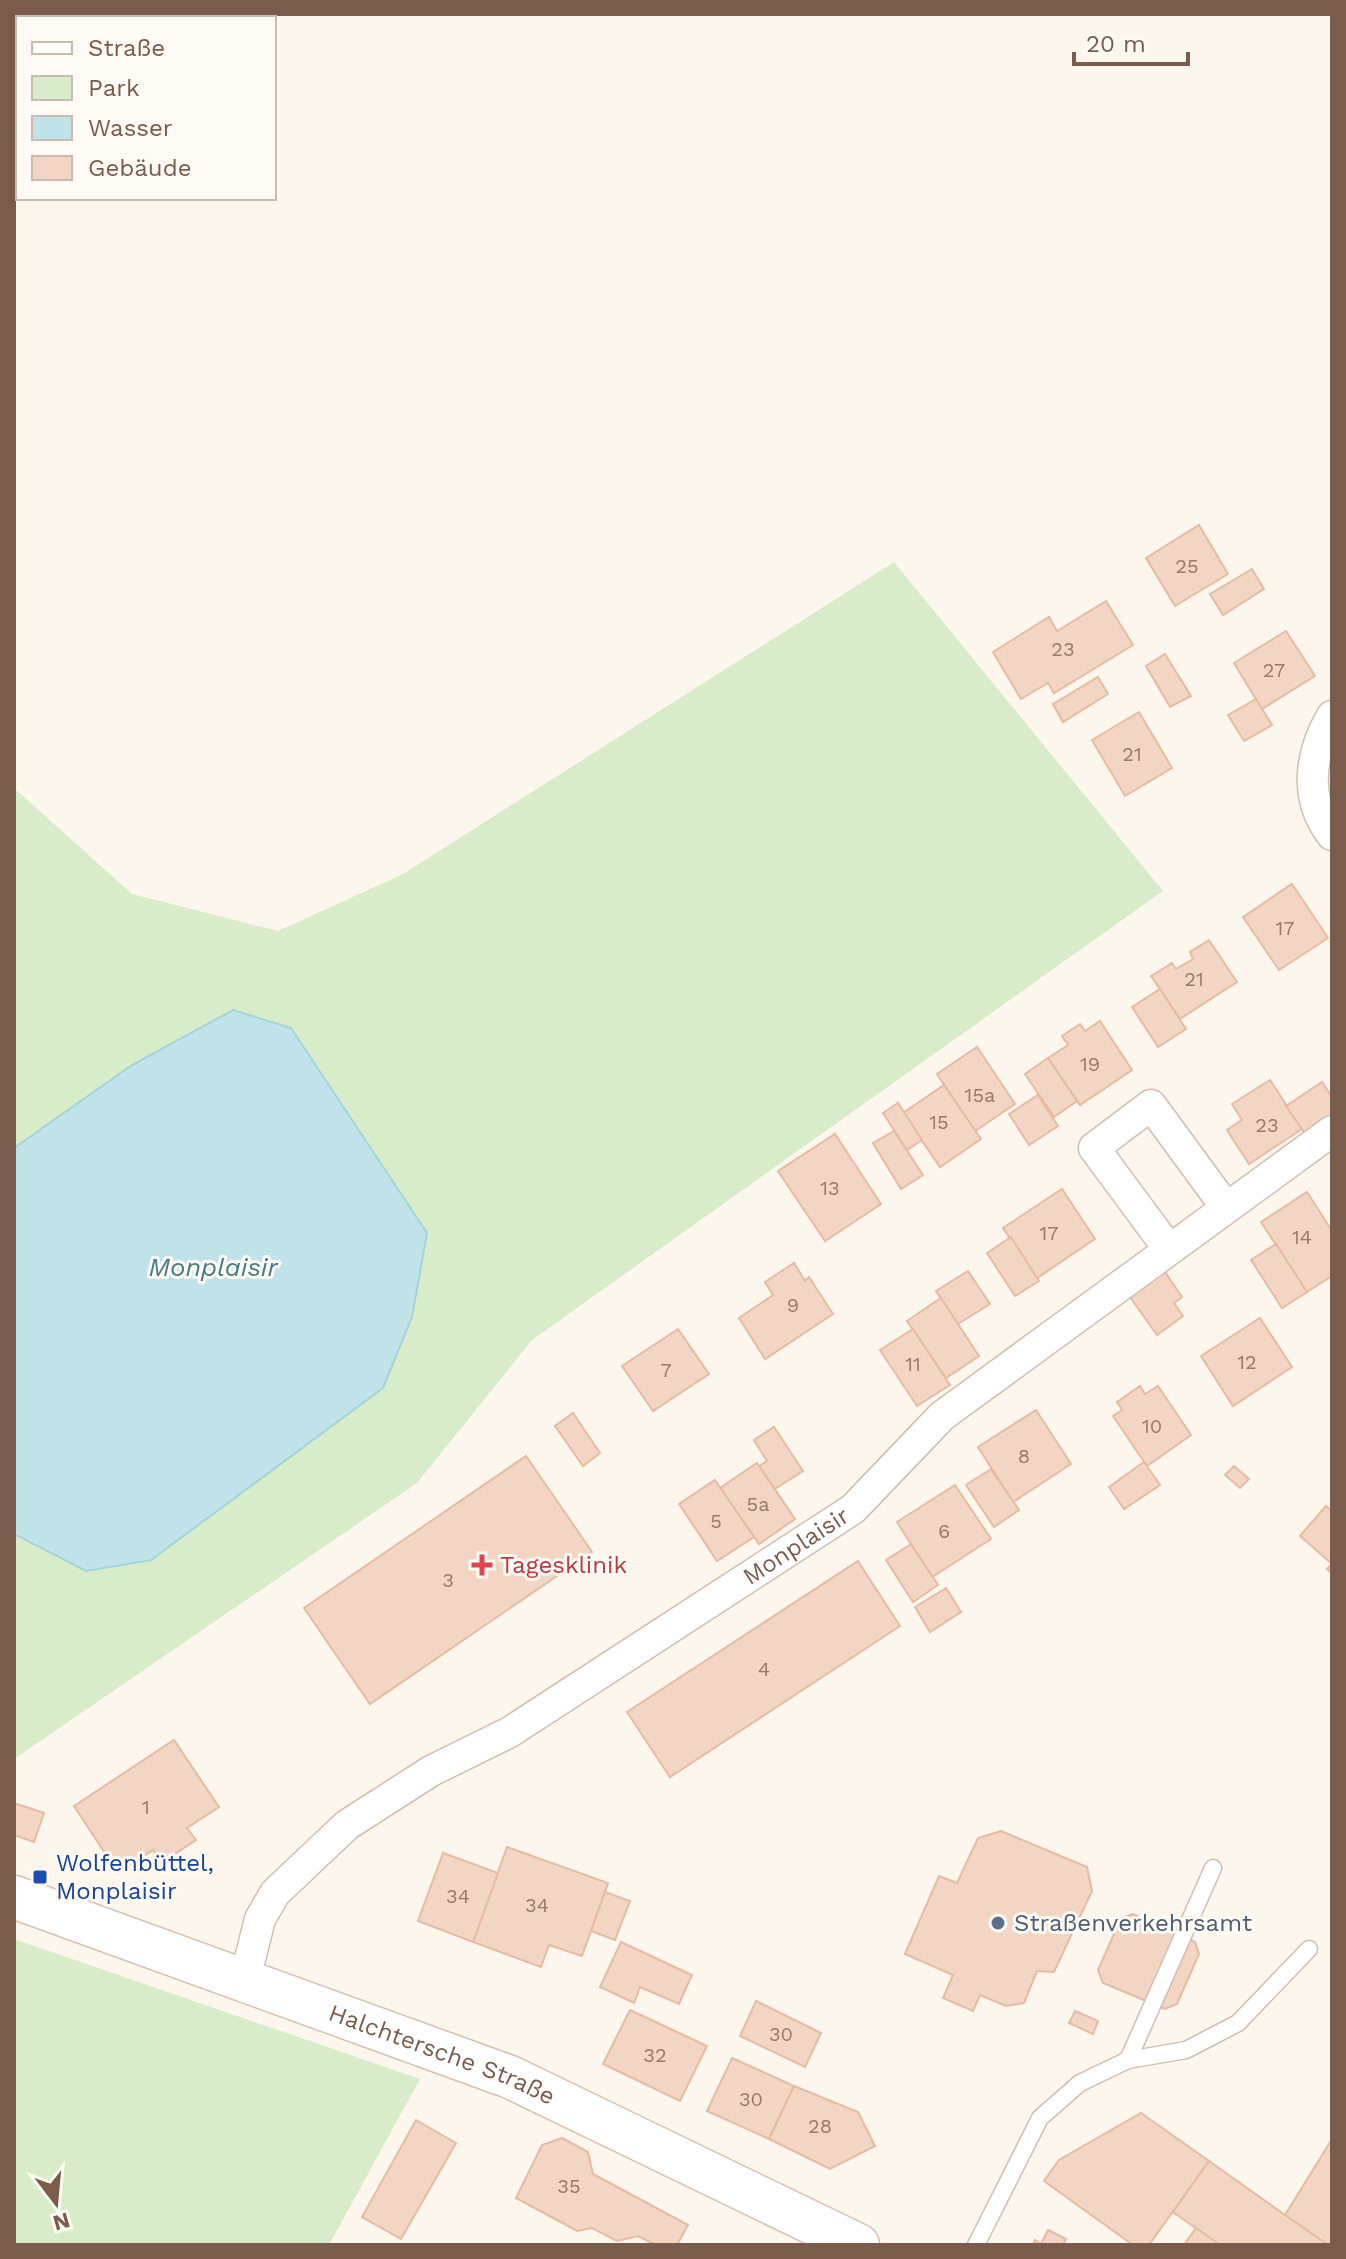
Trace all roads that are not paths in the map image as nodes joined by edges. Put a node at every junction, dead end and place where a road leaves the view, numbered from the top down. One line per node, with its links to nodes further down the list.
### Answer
1 (1332, 716): 2 (street)
2 (1332, 835)
3 (1332, 1131): 4 (street, Monplaisir)
4 (1225, 1206): 5 (street, Monplaisir); 5 (street)
5 (1168, 1248): 9 (street, Monplaisir)
6 (1213, 1868): 10 (lane)
7 (14, 1897): 9 (main road, Halchtersche Straße)
8 (1309, 1949): 10 (lane)
9 (245, 1979): 11 (main road, Halchtersche Straße)
10 (1128, 2060): 12 (lane)
11 (858, 2245)
12 (976, 2245)

